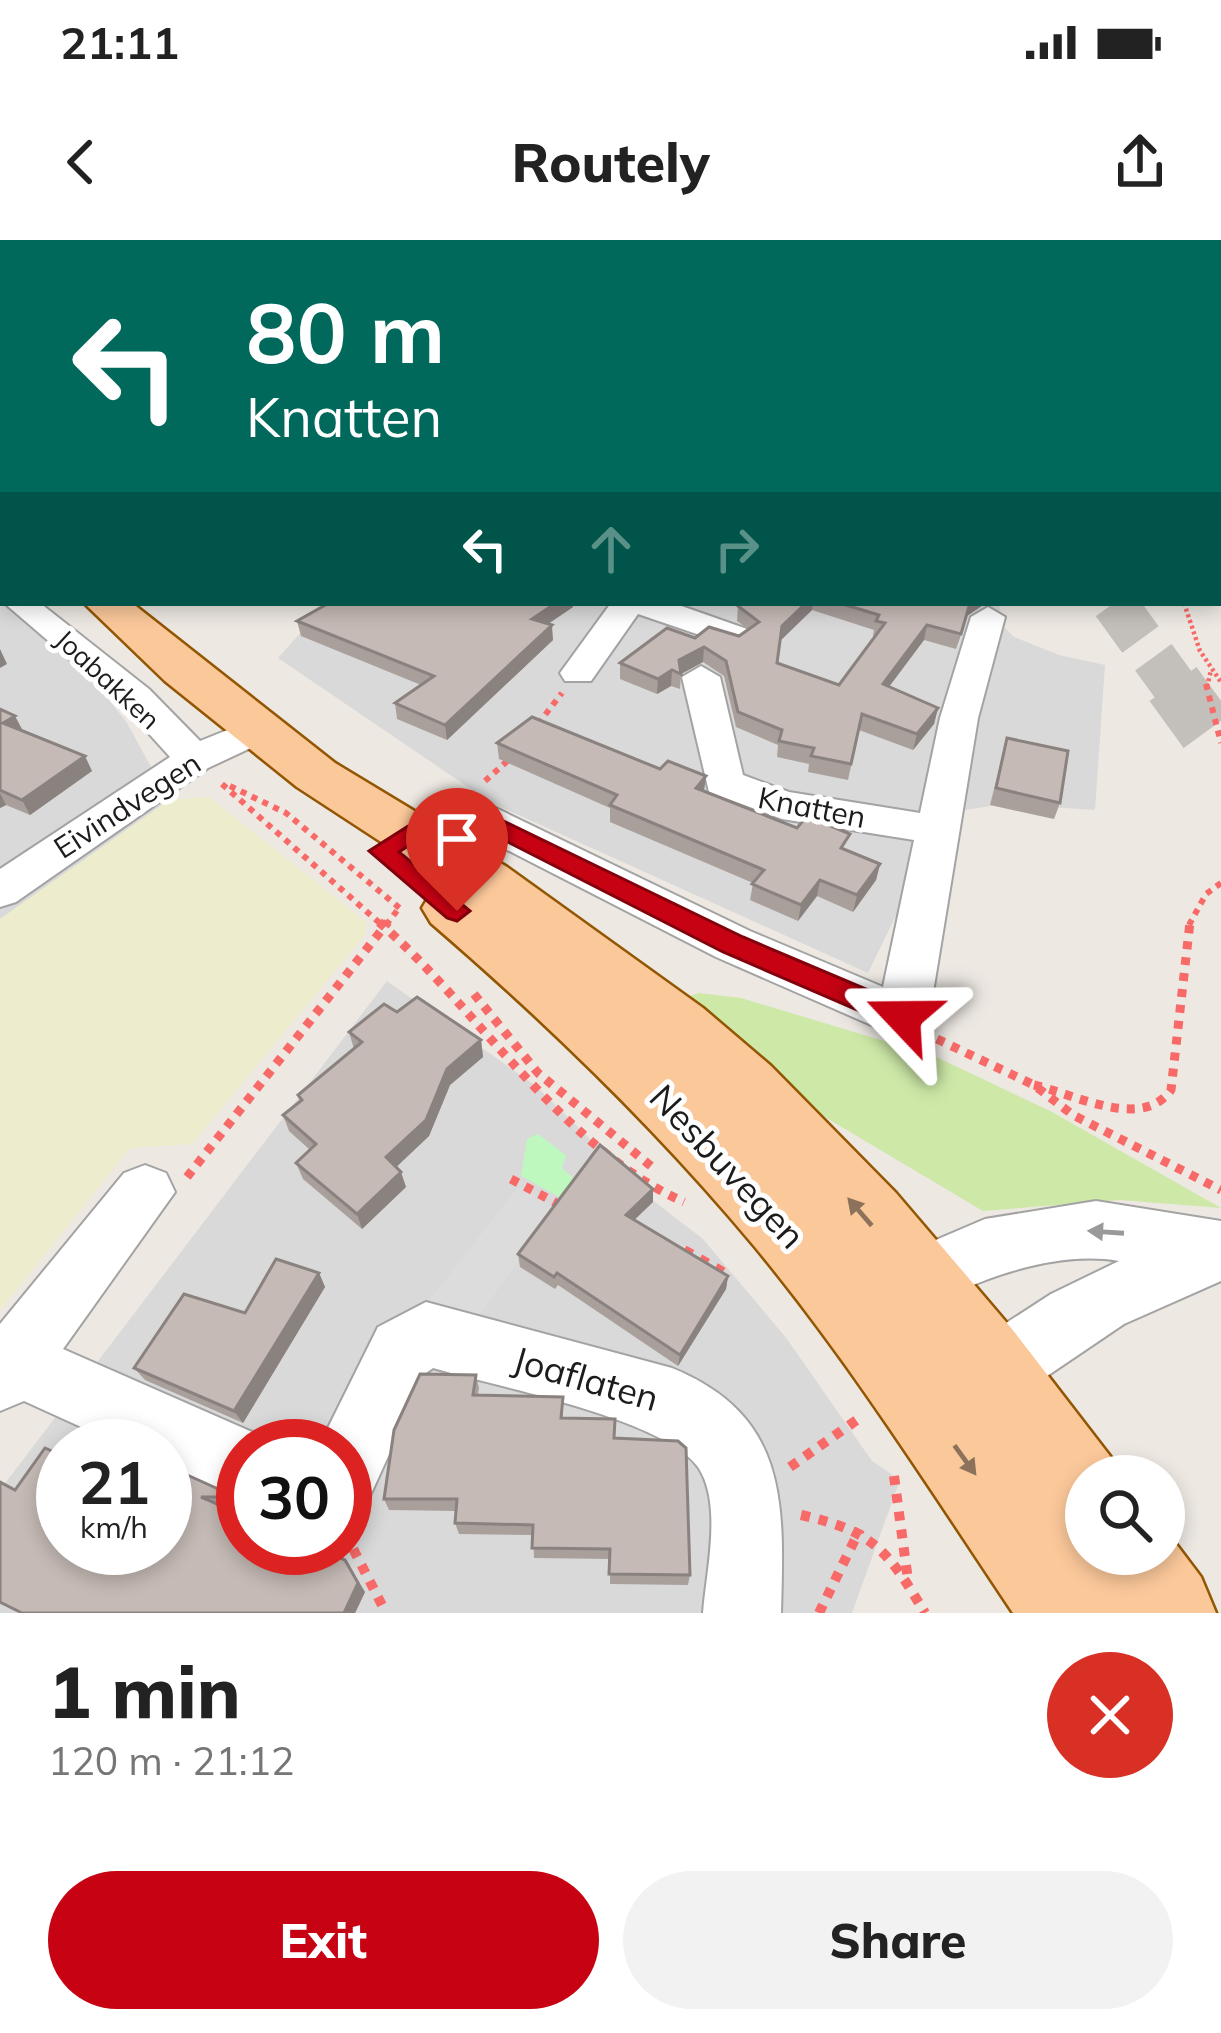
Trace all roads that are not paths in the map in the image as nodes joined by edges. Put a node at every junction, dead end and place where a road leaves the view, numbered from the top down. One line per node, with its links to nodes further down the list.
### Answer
1 (23, 606): 10 (street, Joabakken)
2 (109, 606): 9 (main road, Nesbuvegen)
3 (626, 606): 7 (street)
4 (649, 606): 6 (street)
5 (988, 617): 11 (street)
6 (735, 636)
7 (578, 673)
8 (701, 677): 11 (street, Knatten)
9 (260, 729): 10 (street, Eivindvegen); 12 (main road, Nesbuvegen)
10 (206, 770): 13 (street, Eivindvegen)
11 (940, 830): 12 (street)
12 (423, 838): 16 (main road, Nesbuvegen)
13 (0, 891)
14 (165, 1187): 17 (street)
15 (1221, 1251): 16 (street, one-way to 16); 18 (street)
16 (892, 1353): 18 (main road, Nesbuvegen); 24 (main road, Nesbuvegen, one-way to 24)
17 (6, 1369): 20 (street)
18 (992, 1373): 21 (main road, Nesbuvegen)
19 (369, 1419): 23 (street, Joaflaten)
20 (216, 1453)
21 (1065, 1474)
22 (1138, 1575): 25 (main road)
23 (742, 1613)
24 (1074, 1613)
25 (1165, 1613)

